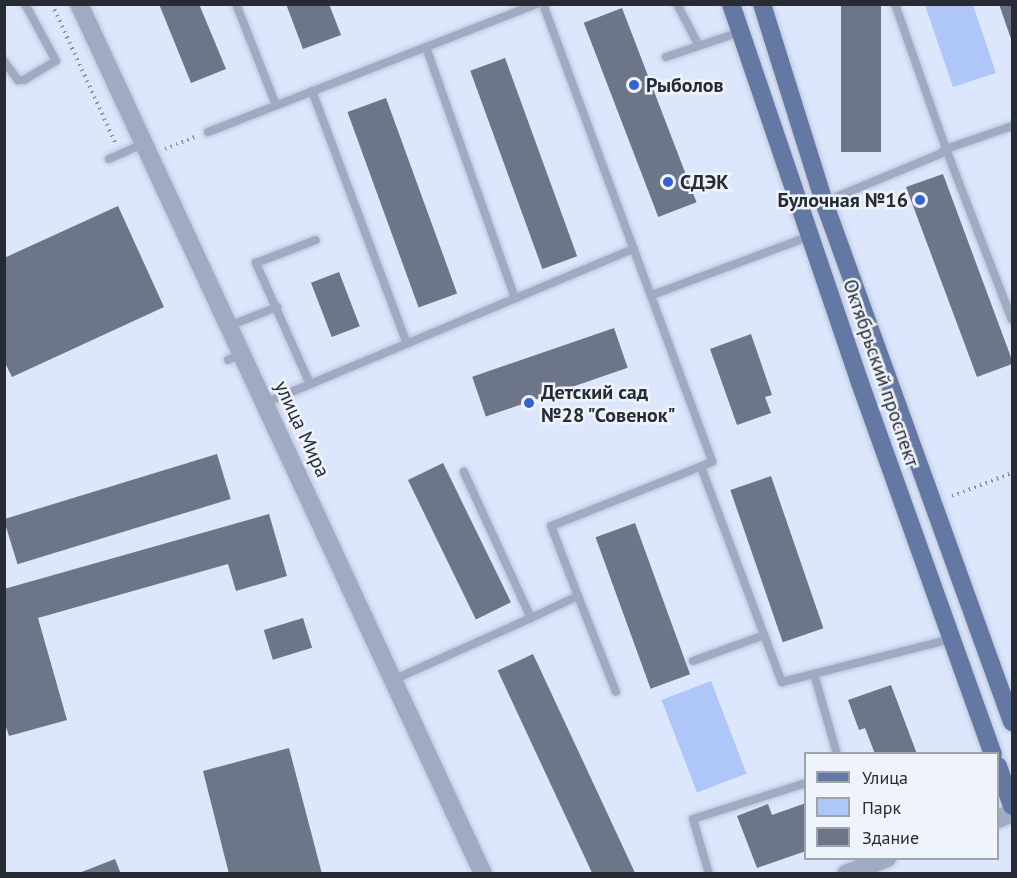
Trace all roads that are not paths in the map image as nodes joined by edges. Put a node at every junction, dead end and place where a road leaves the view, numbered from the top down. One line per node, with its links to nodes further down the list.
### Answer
1 (25, 4): 16 (lane)
2 (79, 4): 21 (street, улица Мира)
3 (236, 4): 18 (lane)
4 (509, 4): 11 (lane)
5 (536, 4): 11 (lane)
6 (543, 4): 27 (lane)
7 (677, 4): 13 (lane)
8 (731, 4): 12 (main road, Октябрьский проспект)
9 (762, 4): 24 (main road, Октябрьский проспект)
10 (895, 4): 22 (lane)
11 (512, 14): 14 (lane)
12 (740, 32): 13 (lane); 25 (main road, Октябрьский проспект)
13 (699, 46): 15 (lane)
14 (426, 47): 17 (lane); 31 (lane)
15 (666, 57)
16 (4, 61)
17 (312, 92): 18 (lane); 35 (lane)
18 (276, 105): 20 (lane)
19 (1012, 126): 22 (lane)
20 (208, 132)
21 (144, 144): 23 (lane); 34 (street, улица Мира)
22 (946, 149): 24 (lane); 33 (lane)
23 (109, 159)
24 (824, 202): 48 (main road, Октябрьский проспект)
25 (810, 236): 30 (lane); 43 (main road, Октябрьский проспект)
26 (316, 240): 29 (lane)
27 (634, 249): 30 (lane); 31 (lane)
28 (273, 276): 29 (lane)
29 (264, 279): 32 (lane)
30 (652, 295): 38 (lane)
31 (515, 299): 35 (lane)
32 (277, 307): 34 (lane); 36 (lane)
33 (1012, 320)
34 (229, 326): 37 (street, улица Мира)
35 (407, 344): 36 (lane)
36 (310, 384): 37 (lane)
37 (265, 403): 46 (street, улица Мира)
38 (701, 467): 40 (lane); 42 (lane)
39 (464, 472): 41 (lane)
40 (578, 596): 41 (lane); 47 (lane)
41 (531, 618): 46 (lane)
42 (764, 635): 44 (lane); 45 (lane)
43 (951, 639): 45 (lane); 50 (main road, Октябрьский проспект)
44 (693, 661)
45 (814, 674): 49 (lane)
46 (393, 680): 55 (street, улица Мира)
47 (616, 692)
48 (1012, 722)
49 (837, 752)
50 (993, 752)
51 (999, 769): 53 (main road)
52 (804, 784): 56 (lane)
53 (1012, 806)
54 (882, 860): 57 (street)
55 (483, 873)
56 (710, 873)
57 (846, 873)

